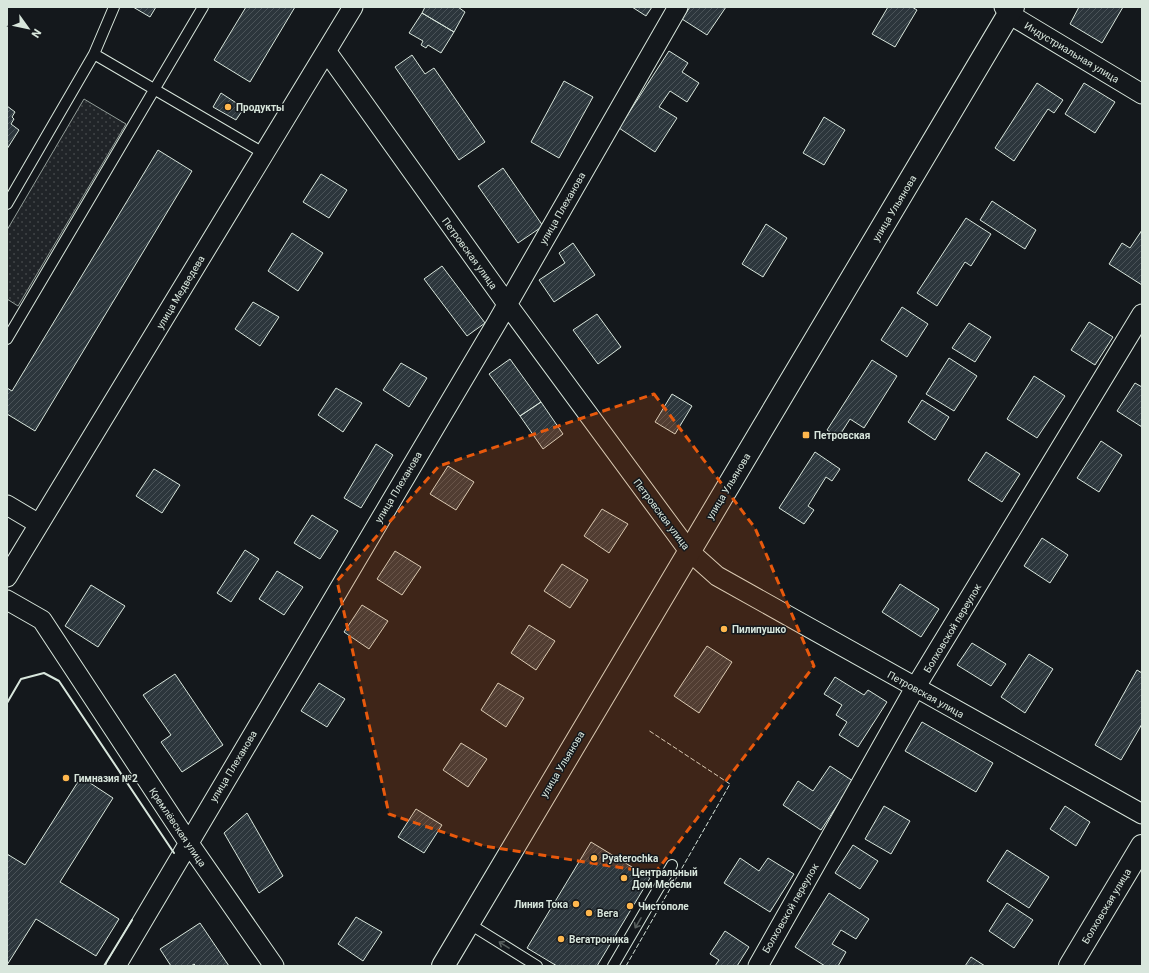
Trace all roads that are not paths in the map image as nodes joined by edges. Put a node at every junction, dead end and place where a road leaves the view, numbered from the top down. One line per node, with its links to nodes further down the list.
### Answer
1 (114, 7): 7 (lane)
2 (203, 7): 8 (lane)
3 (353, 7): 6 (street, улица Медведева)
4 (678, 7): 12 (street, улица Плеханова)
5 (1009, 9): 9 (street, Индустриальная улица); 17 (main road, улица Ульянова)
6 (327, 52): 10 (street, улица Медведева); 12 (street, Петровская улица)
7 (94, 54): 8 (lane); 11 (lane)
8 (155, 88): 10 (lane); 14 (lane)
9 (1142, 94)
10 (265, 154): 16 (street, улица Медведева)
11 (7, 204)
12 (507, 304): 17 (street, Петровская улица); 22 (street, улица Плеханова)
13 (1142, 314): 20 (street, Болховской переулок)
14 (7, 339)
15 (7, 505): 16 (street)
16 (39, 524): 18 (street, улица Медведева)
17 (689, 551): 20 (street, Петровская улица); 25 (main road, улица Ульянова)
18 (7, 577)
19 (7, 600): 22 (street, Кремлёвская улица)
20 (916, 688): 21 (street, Петровская улица); 31 (street, Болховской переулок)
21 (1142, 814)
22 (188, 842): 26 (street, улица Плеханова); 27 (street, Кремлёвская улица)
23 (1142, 846): 32 (main road, Болховская улица)
24 (672, 865): 30 (lane, one-way to 30)
25 (468, 923): 28 (main road, улица Ульянова); 29 (lane, one-way to 25)
26 (116, 966)
27 (274, 966)
28 (443, 966)
29 (537, 966)
30 (613, 966)
31 (758, 966)
32 (1070, 966)

